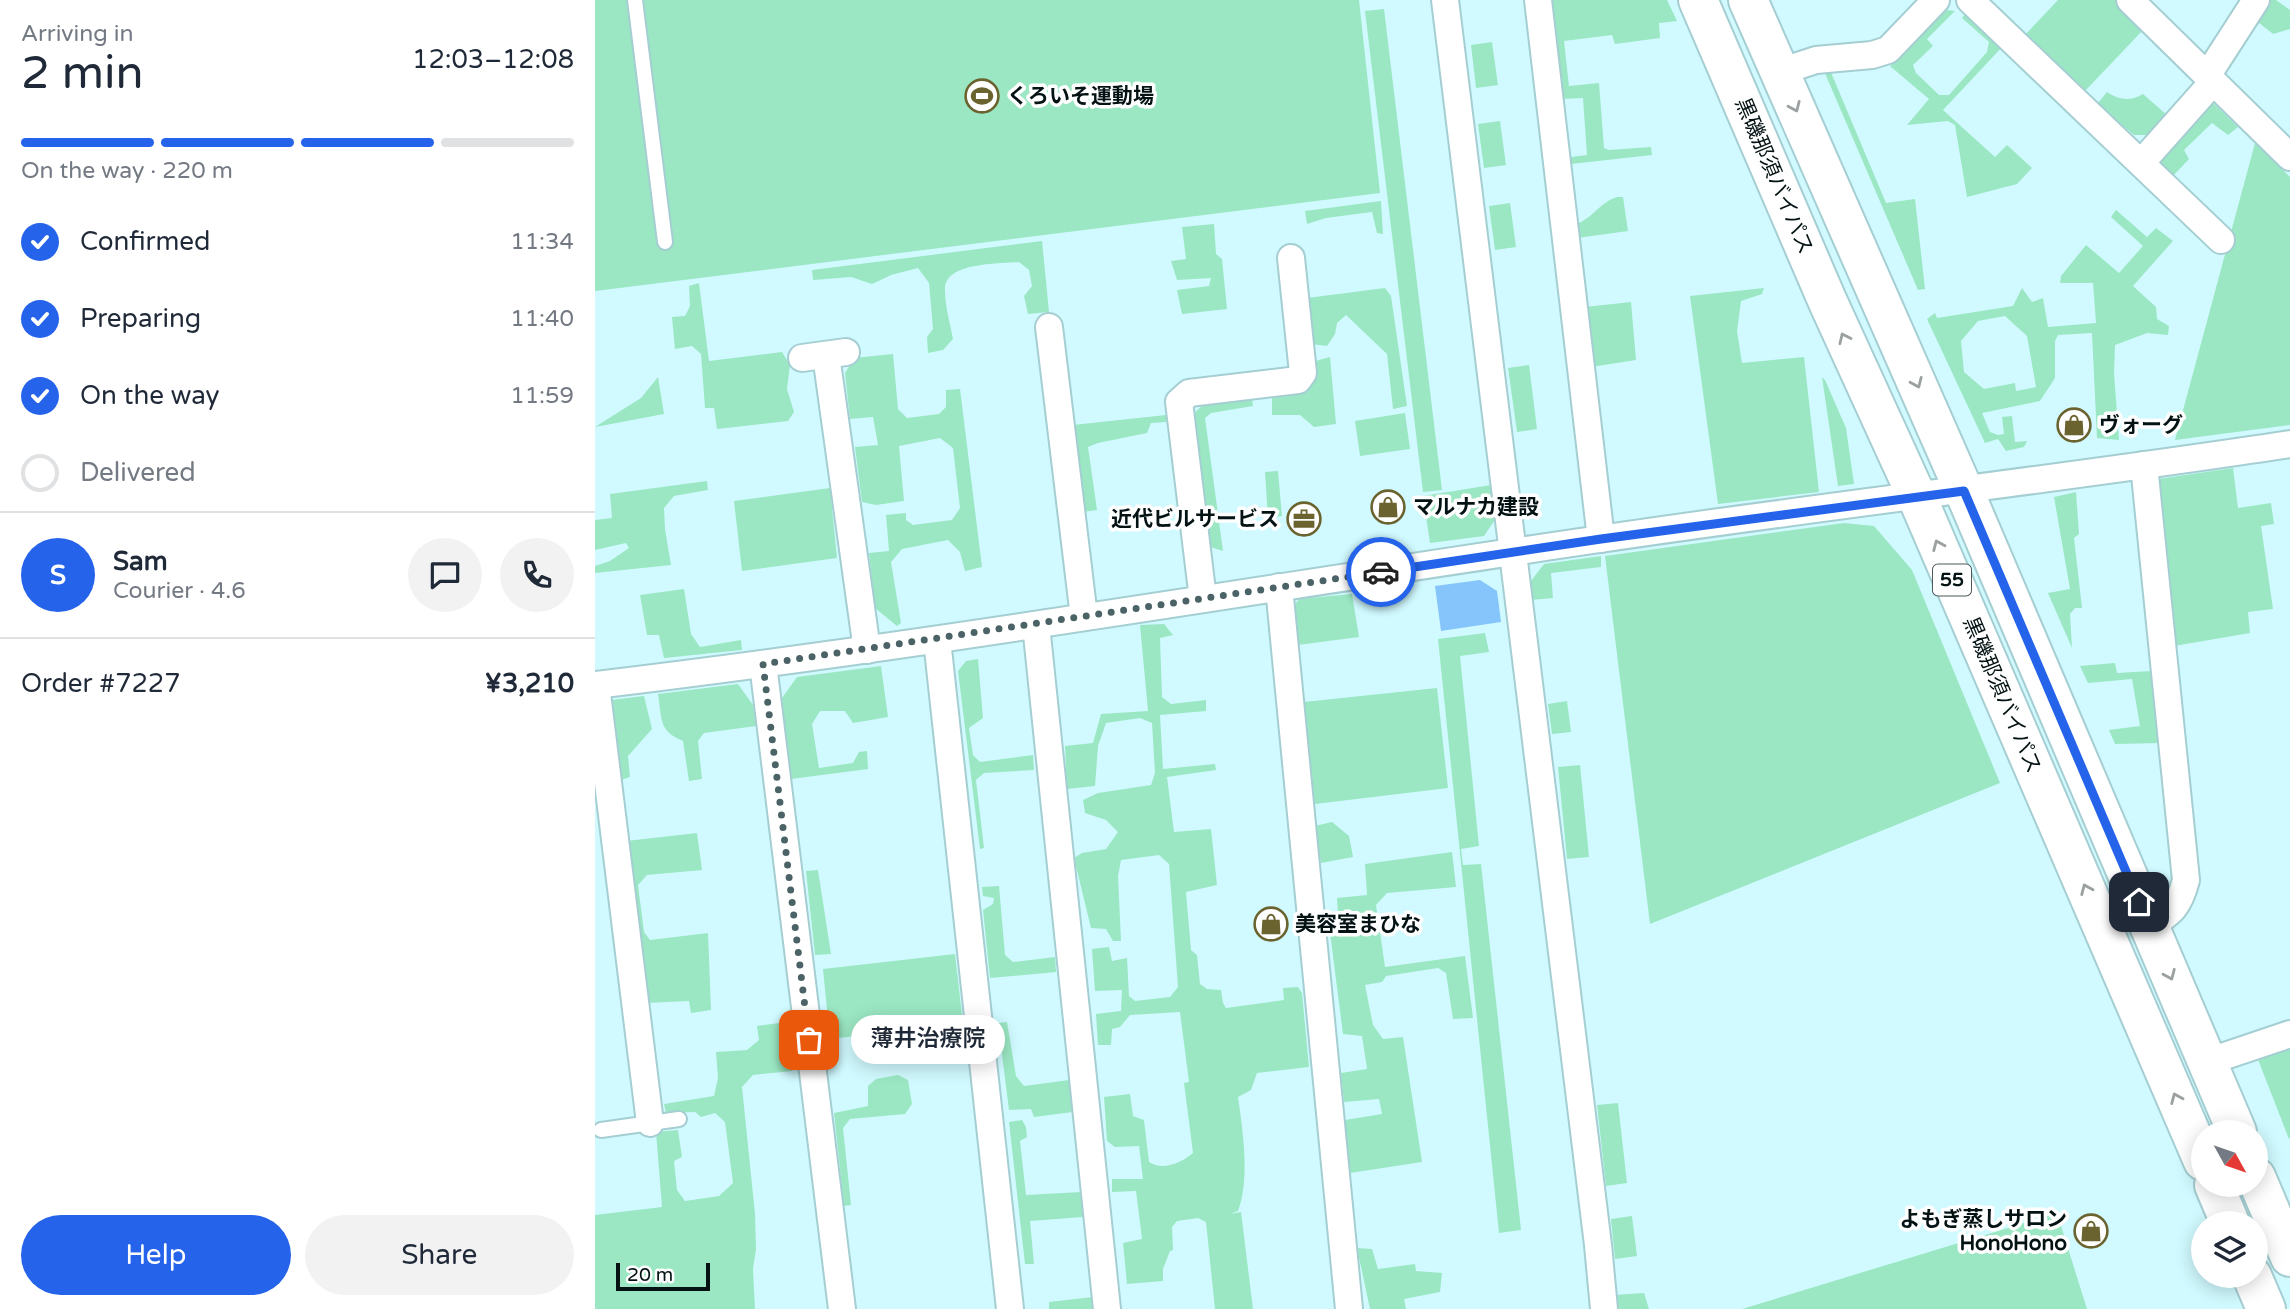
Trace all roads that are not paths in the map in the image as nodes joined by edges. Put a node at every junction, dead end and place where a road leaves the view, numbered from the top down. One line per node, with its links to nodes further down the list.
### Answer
1 (635, 0): 15 (lane)
2 (1445, 0): 24 (street)
3 (1538, 0): 23 (street)
4 (1698, 0): 22 (main road, 黒磯那須バイパス / 55, one-way to 4)
5 (1748, 0): 10 (main road, 55)
6 (1936, 0): 10 (street)
7 (1970, 0): 13 (street)
8 (2130, 0): 11 (street)
9 (2256, 0): 11 (street)
10 (1779, 72): 21 (main road, 55, one-way to 21)
11 (2210, 79): 12 (street); 13 (street)
12 (2290, 157)
13 (2141, 163): 14 (street)
14 (2221, 240)
15 (665, 242)
16 (1291, 258): 26 (street)
17 (1049, 327): 27 (street)
18 (825, 355): 30 (street)
19 (2290, 444): 20 (street)
20 (2144, 465): 21 (street); 33 (street)
21 (1964, 491): 22 (street); 33 (main road, 55)
22 (1917, 497): 23 (street); 40 (main road, 黒磯那須バイパス / 55, one-way to 22)
23 (1601, 539): 24 (street)
24 (1513, 553): 25 (street); 49 (street)
25 (1279, 587): 26 (street); 48 (street)
26 (1203, 599): 27 (street)
27 (1084, 617): 28 (street)
28 (1036, 625): 29 (street); 47 (street)
29 (937, 640): 30 (street); 46 (street)
30 (867, 650): 31 (street)
31 (763, 664): 32 (street); 45 (street)
32 (596, 685): 38 (street)
33 (2149, 927): 35 (main road, 55, one-way to 35)
34 (2290, 1034): 35 (street)
35 (2207, 1062): 37 (main road, 55)
36 (679, 1119): 38 (lane)
37 (2232, 1120)
38 (650, 1123): 39 (lane)
39 (601, 1130)
40 (2191, 1133)
41 (2268, 1195): 42 (main road)
42 (2282, 1217): 43 (main road)
43 (2290, 1257)
44 (2257, 1288): 50 (main road)
45 (842, 1309)
46 (1010, 1309)
47 (1107, 1309)
48 (1349, 1309)
49 (1604, 1309)
50 (2266, 1309)

